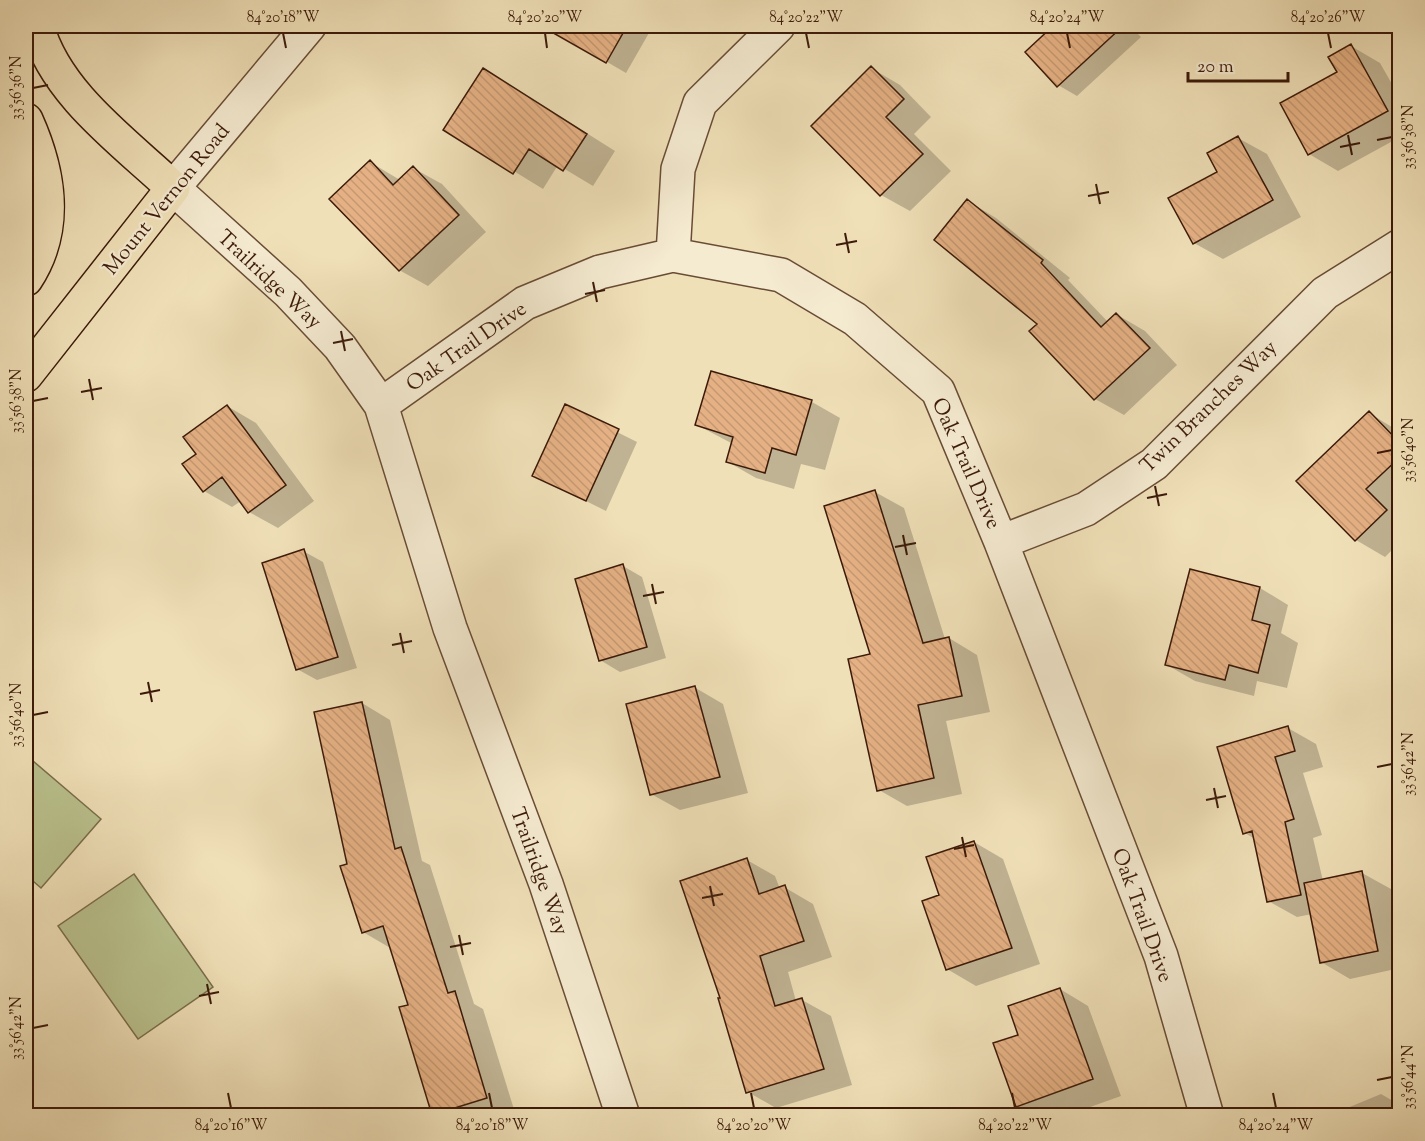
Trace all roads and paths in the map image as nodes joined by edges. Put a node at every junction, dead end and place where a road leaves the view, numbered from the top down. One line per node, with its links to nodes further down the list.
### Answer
1 (37, 26): 5 (main road)
2 (309, 26): 5 (street, Mount Vernon Road)
3 (778, 26): 7 (street)
4 (26, 120): 8 (main road)
5 (173, 188): 9 (main road, Mount Vernon Road); 10 (street, Trailridge Way)
6 (1400, 246): 11 (street, Twin Branches Way)
7 (673, 255): 10 (street, Oak Trail Drive); 11 (street, Oak Trail Drive)
8 (26, 279)
9 (26, 375)
10 (381, 405): 12 (street, Trailridge Way)
11 (1001, 542): 13 (street, Oak Trail Drive)
12 (623, 1116)
13 (1207, 1116)

